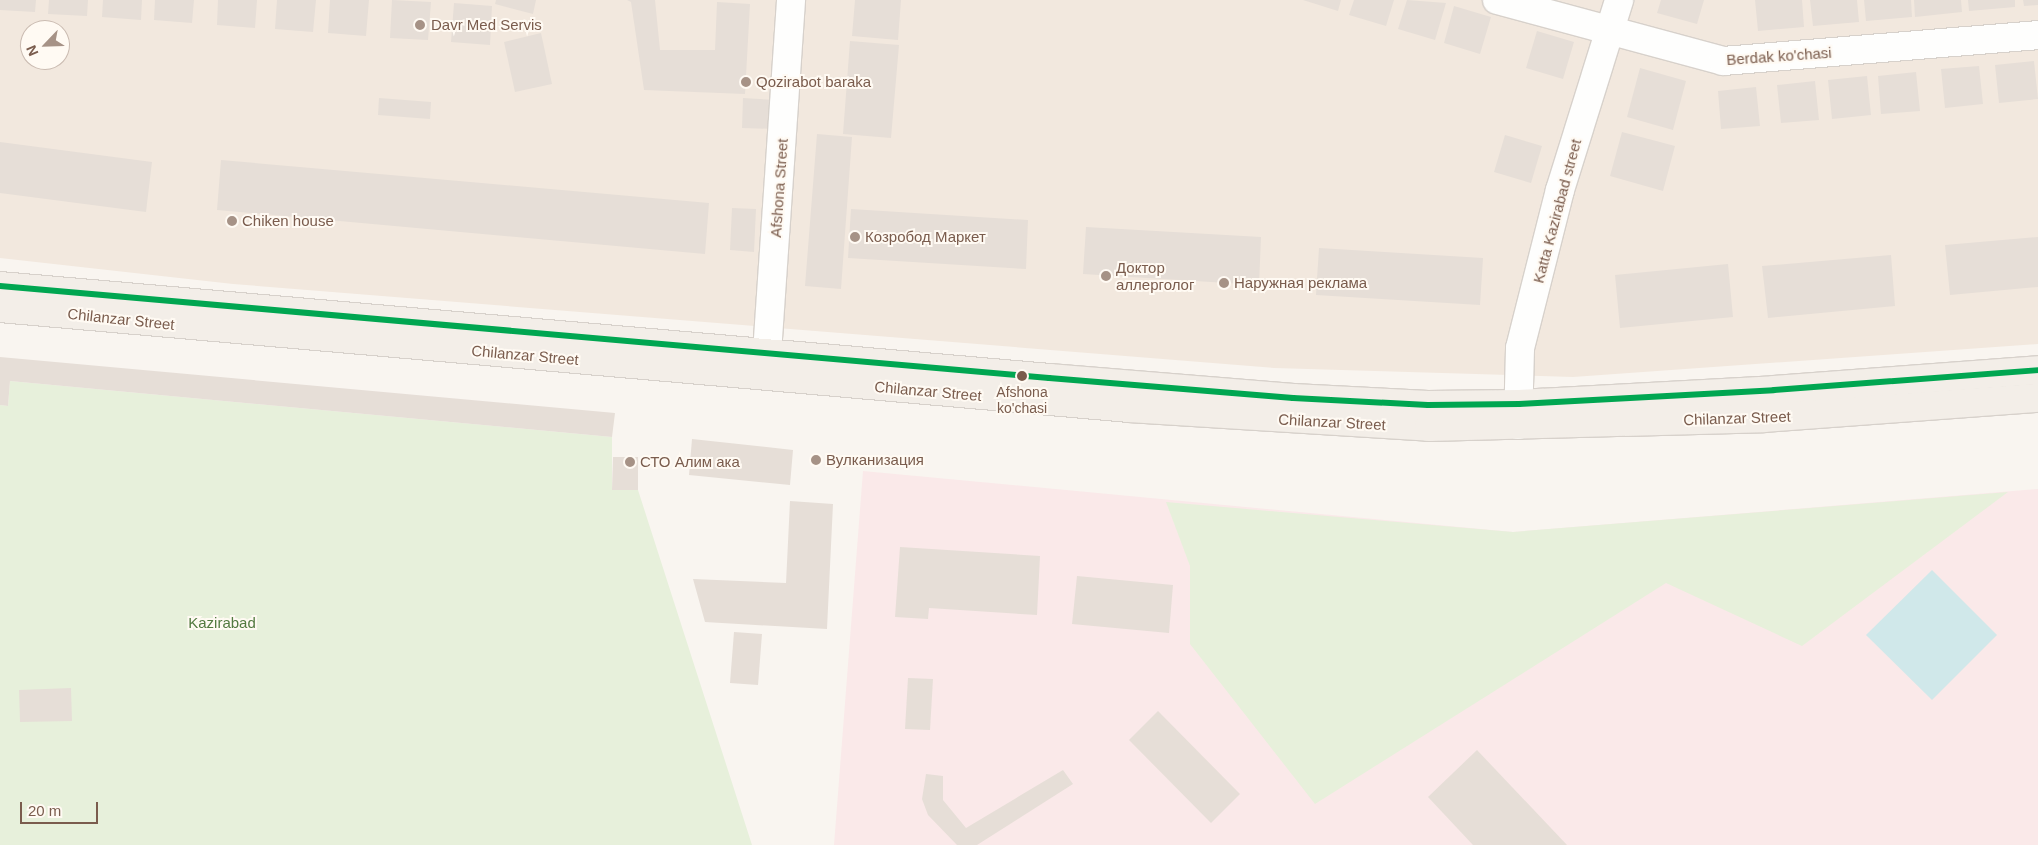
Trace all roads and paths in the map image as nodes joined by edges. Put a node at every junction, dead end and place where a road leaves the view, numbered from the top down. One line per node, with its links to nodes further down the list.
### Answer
1 (791, 0): 8 (street, Afshona Street)
2 (1497, 0): 4 (street, Berdak ko'chasi)
3 (1619, 0): 4 (street, Katta Kazirabad street)
4 (1609, 33): 5 (street, Berdak ko'chasi); 11 (street, Katta Kazirabad street)
5 (2038, 35)
6 (0, 286): 8 (main road, Chilanzar Street)
7 (0, 308): 8 (main road, Chilanzar Street)
8 (766, 364): 11 (main road, Chilanzar Street)
9 (2038, 370): 11 (main road, Chilanzar Street)
10 (2038, 398): 11 (main road, Chilanzar Street)
11 (1518, 415)

